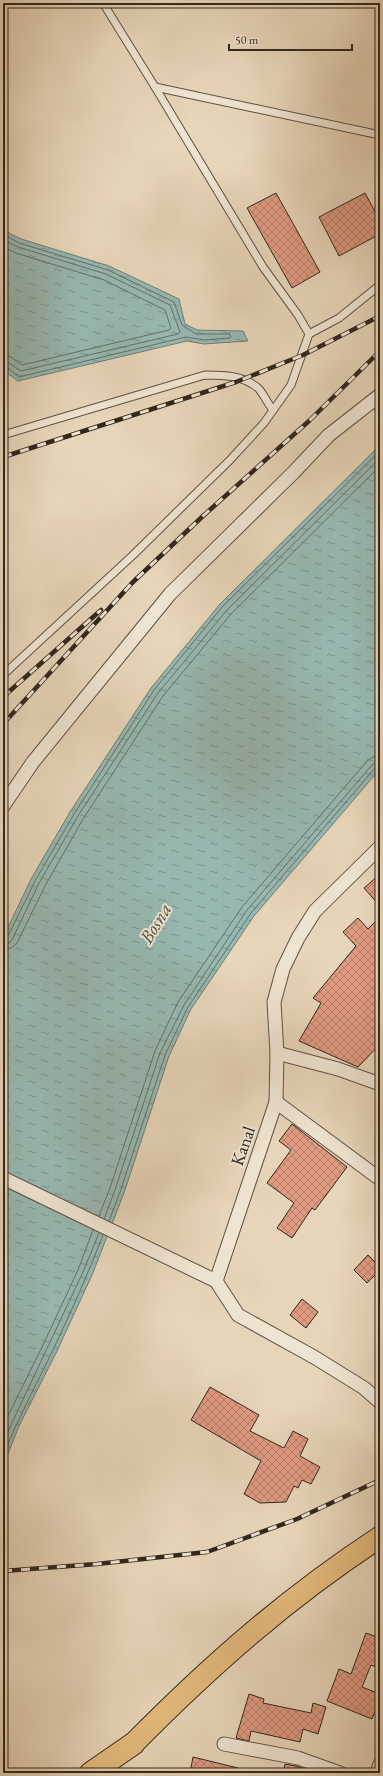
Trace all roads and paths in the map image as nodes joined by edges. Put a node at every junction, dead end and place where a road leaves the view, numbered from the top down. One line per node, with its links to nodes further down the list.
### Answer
1 (102, 3): 2 (lane)
2 (155, 87): 3 (lane); 5 (lane)
3 (380, 135)
4 (380, 285): 5 (lane)
5 (309, 334): 7 (lane)
6 (380, 395): 10 (street)
7 (273, 410): 8 (lane); 9 (lane)
8 (3, 436)
9 (3, 675)
10 (3, 806)
11 (380, 847): 12 (street, Kanal)
12 (277, 1053): 13 (street); 14 (street, Kanal)
13 (380, 1084)
14 (276, 1102): 16 (street); 17 (street, Kanal)
15 (3, 1178): 17 (street)
16 (380, 1179)
17 (216, 1281): 18 (street)
18 (380, 1402)
19 (380, 1537): 20 (main road)
20 (133, 1744): 23 (highway); 24 (highway)
21 (224, 1744): 25 (street)
22 (380, 1764): 26 (street)
23 (91, 1773)
24 (107, 1773)
25 (340, 1773)
26 (377, 1773)

